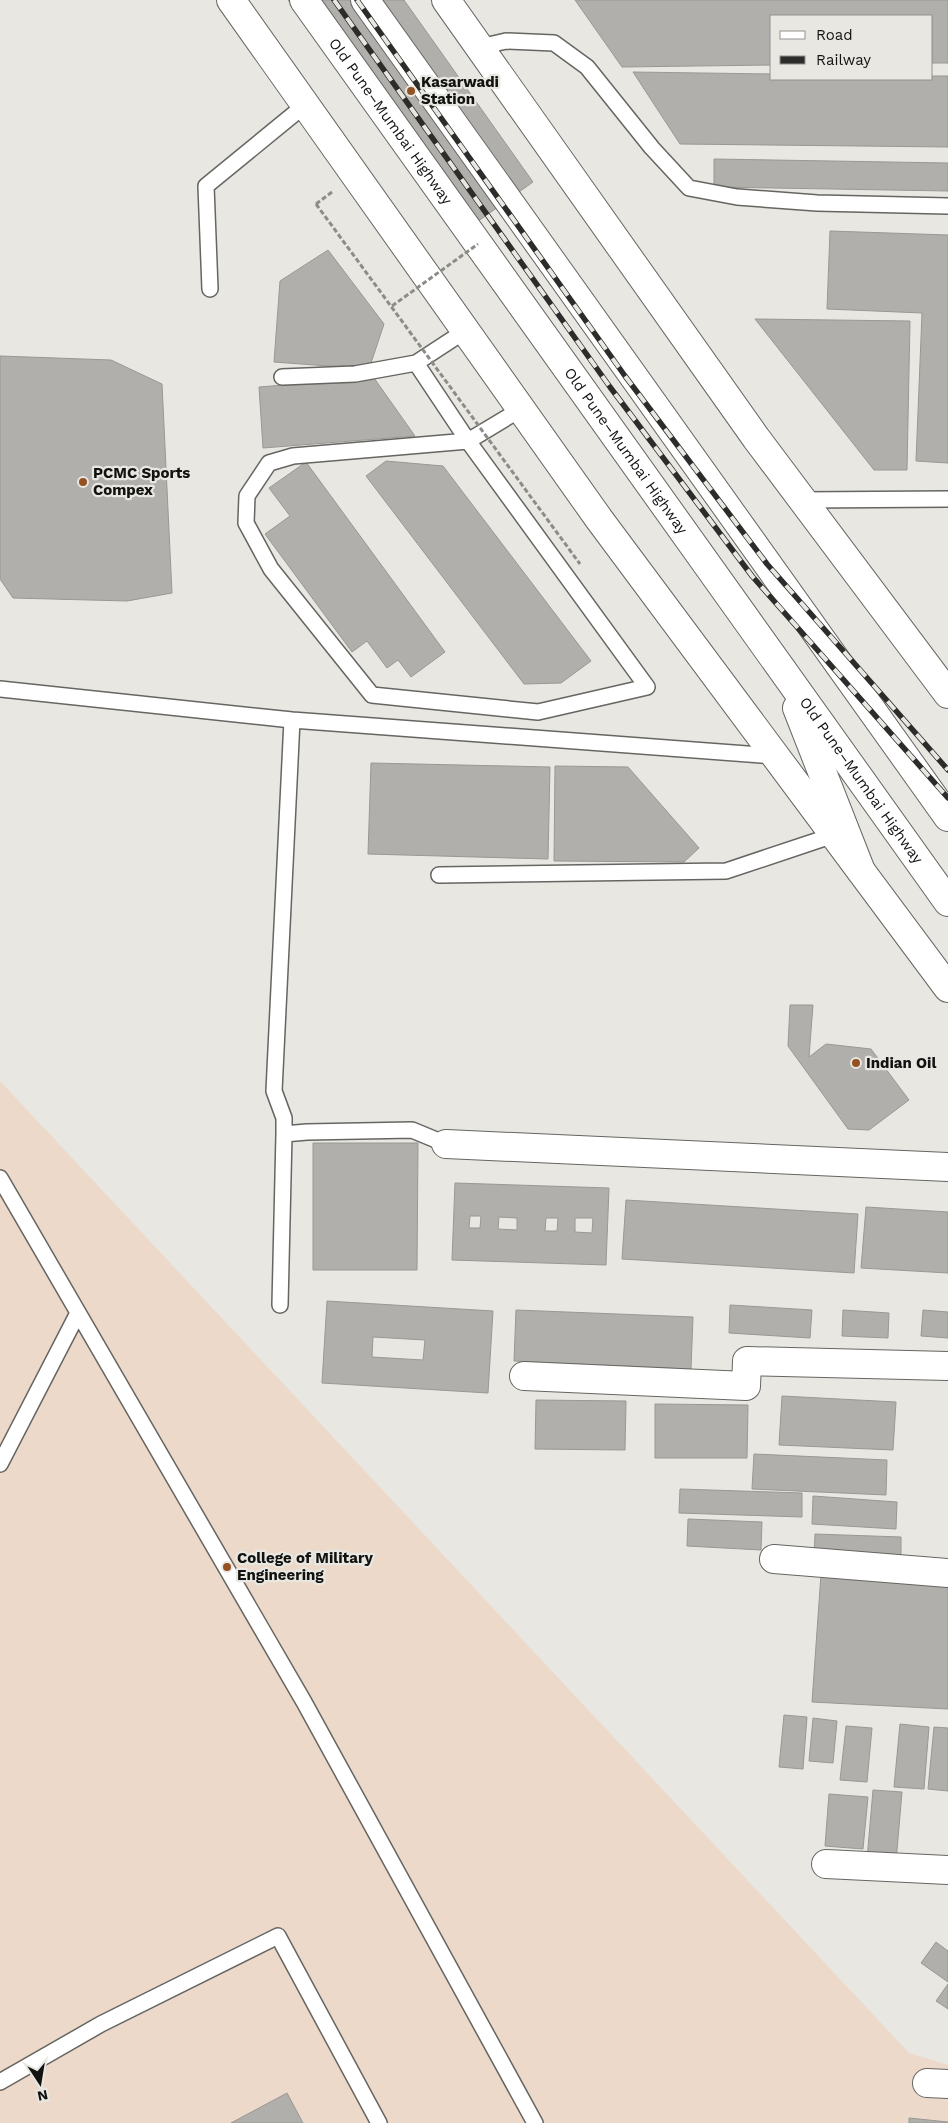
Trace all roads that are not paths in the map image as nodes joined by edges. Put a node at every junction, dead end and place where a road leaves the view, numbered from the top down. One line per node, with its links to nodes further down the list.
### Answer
1 (231, 0): 6 (main road)
2 (304, 0): 16 (main road, Old Pune–Mumbai Highway)
3 (365, 0): 21 (main road)
4 (446, 0): 5 (main road)
5 (480, 47): 7 (lane); 15 (main road)
6 (305, 105): 8 (lane); 9 (main road)
7 (948, 206)
8 (210, 289)
9 (465, 331): 10 (lane); 12 (main road)
10 (416, 362): 11 (lane); 13 (lane)
11 (282, 377)
12 (521, 408): 13 (lane); 20 (main road)
13 (468, 441): 13 (lane)
14 (948, 499): 15 (lane)
15 (802, 500): 18 (main road)
16 (781, 669): 23 (main road); 25 (main road, Old Pune–Mumbai Highway)
17 (0, 689): 19 (lane)
18 (948, 694)
19 (292, 720): 20 (lane); 27 (lane)
20 (775, 756): 22 (main road)
21 (948, 816)
22 (834, 835): 23 (main road); 24 (lane)
23 (861, 872): 26 (main road)
24 (439, 875)
25 (948, 902)
26 (948, 988)
27 (284, 1134): 28 (lane); 31 (lane)
28 (446, 1144): 29 (main road)
29 (948, 1167)
30 (0, 1178): 32 (lane)
31 (280, 1305)
32 (78, 1313): 35 (lane); 42 (lane)
33 (948, 1366): 34 (main road)
34 (524, 1376)
35 (0, 1464)
36 (774, 1558): 37 (main road)
37 (948, 1573)
38 (826, 1864): 39 (main road)
39 (948, 1870)
40 (0, 2082): 41 (lane)
41 (378, 2123)
42 (535, 2123)

